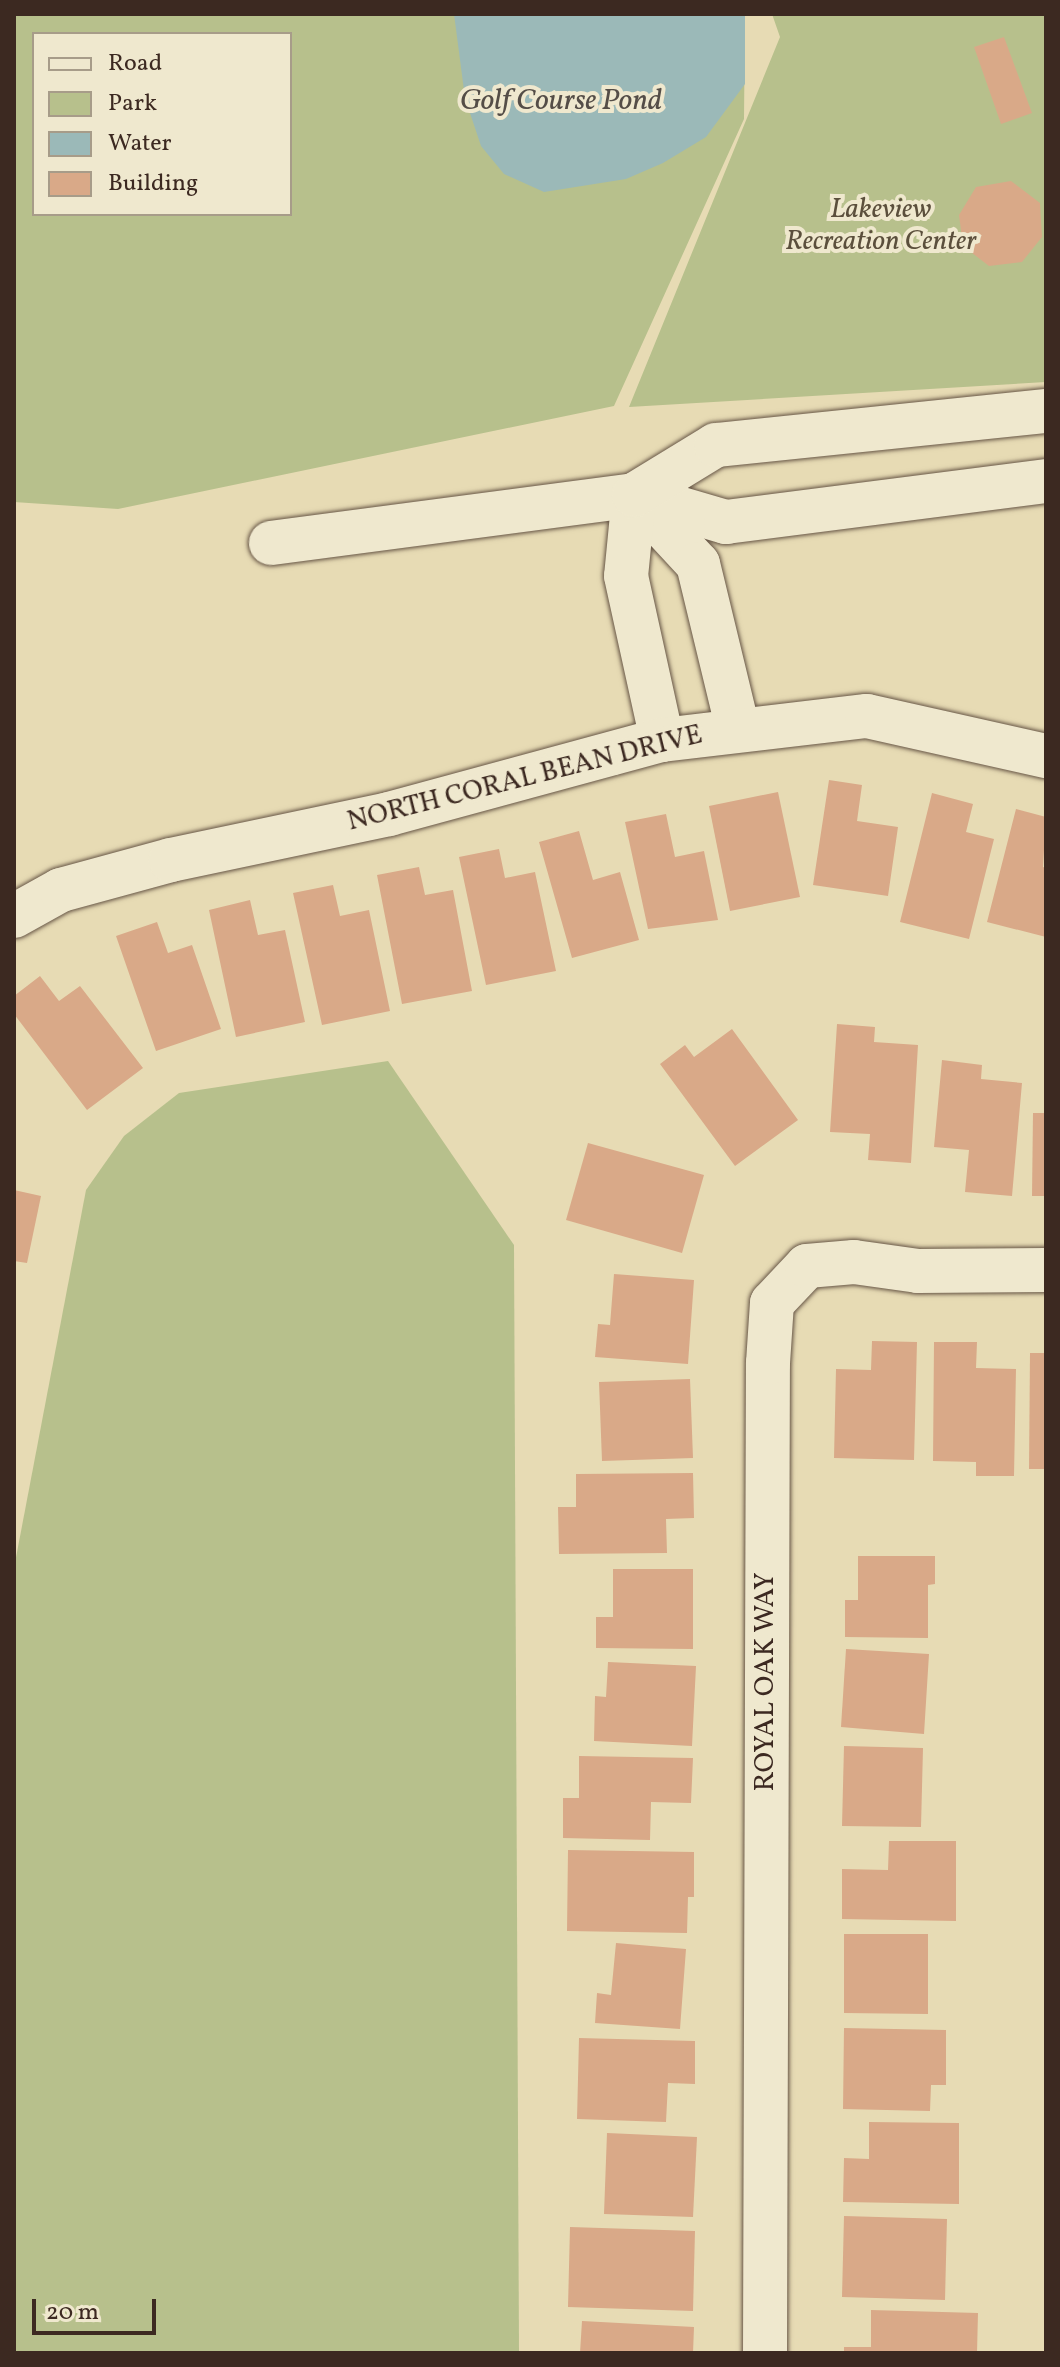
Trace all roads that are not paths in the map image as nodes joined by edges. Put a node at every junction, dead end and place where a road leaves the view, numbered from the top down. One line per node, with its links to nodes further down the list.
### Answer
1 (1046, 411): 3 (street)
2 (1046, 481): 3 (street)
3 (634, 495): 4 (street); 5 (street); 6 (street)
4 (271, 543)
5 (738, 729): 6 (street, NORTH CORAL BEAN DRIVE); 7 (street, NORTH CORAL BEAN DRIVE)
6 (662, 740): 8 (street, NORTH CORAL BEAN DRIVE)
7 (1046, 756)
8 (14, 916)
9 (1046, 1270): 10 (street, ROYAL OAK WAY)
10 (765, 2353)

